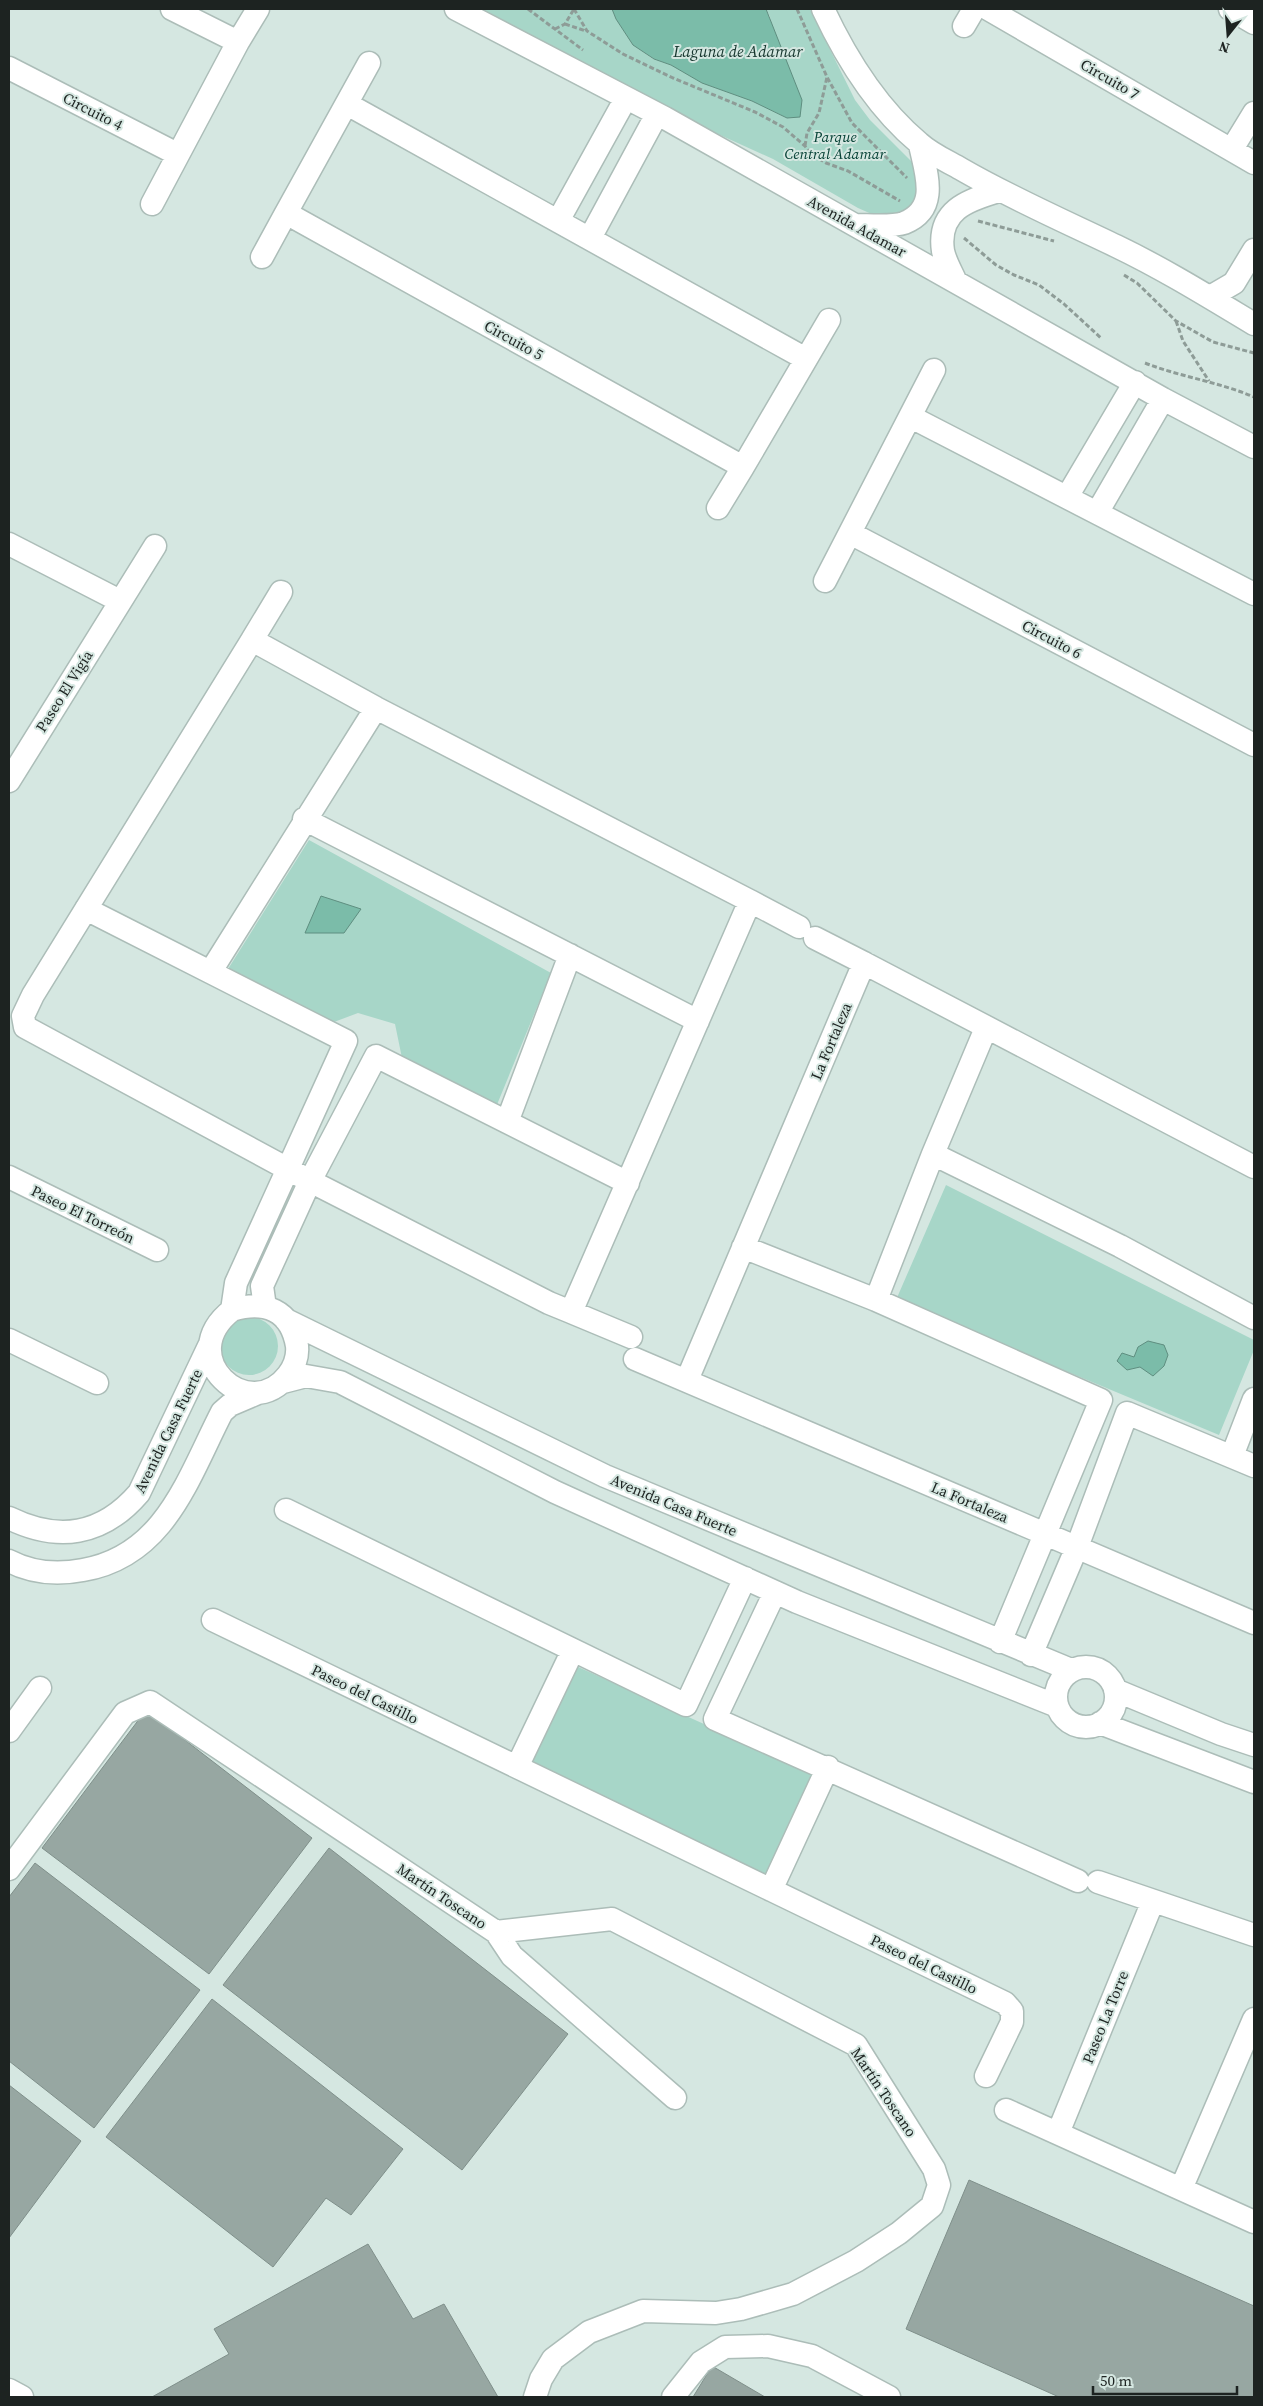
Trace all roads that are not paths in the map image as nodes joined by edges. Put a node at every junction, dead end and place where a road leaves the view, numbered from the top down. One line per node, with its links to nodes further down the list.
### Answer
1 (172, 9): 10 (street)
2 (258, 9): 10 (street)
3 (456, 9): 13 (street, Avenida Adamar)
4 (823, 9): 9 (street)
5 (839, 9): 9 (street)
6 (988, 9): 18 (street, Circuito 7)
7 (1230, 9): 8 (street)
8 (1254, 23)
9 (835, 34): 17 (street)
10 (238, 42): 19 (street)
11 (369, 63): 14 (street)
12 (9, 68): 19 (street, Circuito 4)
13 (626, 98): 16 (street, Avenida Adamar); 24 (street)
14 (347, 104): 23 (street); 24 (street)
15 (1254, 113): 18 (street)
16 (657, 114): 25 (street, Avenida Adamar); 26 (street)
17 (920, 145): 21 (street); 25 (street)
18 (1232, 149): 20 (street, Circuito 7)
19 (177, 154): 22 (street)
20 (1254, 163)
21 (999, 191): 29 (street); 30 (street)
22 (152, 204)
23 (286, 213): 28 (street); 39 (street, Circuito 5)
24 (558, 221): 26 (street)
25 (856, 226): 29 (street, Avenida Adamar)
26 (590, 238): 33 (street)
27 (1254, 250): 30 (street)
28 (262, 257)
29 (955, 280): 35 (street, Avenida Adamar)
30 (1210, 297): 32 (street)
31 (829, 320): 33 (street)
32 (1254, 324)
33 (806, 359): 39 (street)
34 (934, 370): 37 (street)
35 (1140, 372): 36 (street, Avenida Adamar); 40 (street)
36 (1163, 399): 38 (street, Avenida Adamar); 42 (street)
37 (911, 417): 40 (street); 43 (street)
38 (1254, 448)
39 (743, 467): 41 (street)
40 (1067, 497): 42 (street)
41 (718, 508)
42 (1096, 513): 48 (street)
43 (850, 534): 46 (street); 52 (street, Circuito 6)
44 (9, 544): 49 (street)
45 (154, 546): 49 (street, Paseo El Vigía)
46 (825, 581)
47 (282, 592): 50 (street)
48 (1254, 594)
49 (120, 601): 53 (street, Paseo El Vigía)
50 (252, 640): 51 (street); 56 (street)
51 (376, 708): 54 (street); 55 (street)
52 (1254, 745)
53 (9, 781)
54 (304, 819): 57 (street); 59 (street)
55 (750, 901): 58 (street); 60 (street)
56 (86, 909): 59 (street); 65 (street)
57 (570, 955): 60 (street); 62 (street)
58 (864, 963): 61 (street); 69 (street, La Fortaleza)
59 (211, 971): 65 (street)
60 (698, 1021): 68 (street)
61 (986, 1028): 63 (street); 64 (street)
62 (508, 1122): 67 (street); 68 (street)
63 (933, 1154): 71 (street); 75 (street)
64 (1254, 1167)
65 (287, 1168): 67 (street); 73 (street)
66 (9, 1178): 70 (street, Paseo El Torreón)
67 (310, 1181): 72 (street); 74 (street)
68 (628, 1183): 74 (street)
69 (743, 1247): 71 (street); 81 (street, La Fortaleza)
70 (157, 1250)
71 (876, 1300): 90 (street)
72 (265, 1307): 73 (street); 76 (street)
73 (232, 1310): 79 (street)
74 (571, 1312): 77 (street)
75 (1254, 1318)
76 (286, 1320): 82 (street); 97 (street, Avenida Casa Fuerte)
77 (631, 1337)
78 (9, 1340): 83 (street)
79 (209, 1346): 84 (street); 89 (street, Avenida Casa Fuerte)
80 (635, 1359): 81 (street, La Fortaleza)
81 (687, 1380): 90 (street, La Fortaleza)
82 (282, 1382): 84 (street); 93 (street)
83 (97, 1384)
84 (259, 1393): 92 (street)
85 (1254, 1399): 86 (street)
86 (1232, 1456): 87 (street); 91 (street)
87 (1254, 1466)
88 (286, 1510): 98 (street)
89 (9, 1518)
90 (1046, 1534): 91 (street, La Fortaleza); 97 (street)
91 (1076, 1547): 96 (street, La Fortaleza); 99 (street)
92 (9, 1561)
93 (745, 1578): 94 (street); 98 (street)
94 (775, 1592): 103 (street); 108 (street)
95 (213, 1620): 107 (street, Paseo del Castillo)
96 (1254, 1623)
97 (1000, 1642): 99 (street, Avenida Casa Fuerte)
98 (573, 1650): 107 (street)
99 (1031, 1655): 100 (street, Avenida Casa Fuerte)
100 (1071, 1670): 102 (street); 103 (street)
101 (40, 1688): 105 (street)
102 (1115, 1690): 104 (street); 106 (street)
103 (1058, 1706): 104 (street)
104 (1100, 1723): 109 (street)
105 (9, 1731)
106 (1254, 1745)
107 (517, 1767): 111 (street, Paseo del Castillo)
108 (828, 1767): 111 (street); 112 (street)
109 (1254, 1782)
110 (9, 1869): 113 (street, Martín Toscano)
111 (770, 1890): 117 (street, Paseo del Castillo)
112 (1153, 1900): 114 (street); 120 (street, Paseo La Torre)
113 (496, 1932): 118 (street); 125 (street, Martín Toscano)
114 (1254, 1935)
115 (1254, 2019): 116 (street)
116 (1245, 2067): 121 (street)
117 (986, 2076)
118 (675, 2098)
119 (1006, 2110): 120 (street)
120 (1058, 2133): 121 (street)
121 (1181, 2189): 122 (street)
122 (1254, 2222)
123 (9, 2390): 124 (street)
124 (22, 2397)
125 (534, 2397)
126 (673, 2397): 127 (street)
127 (889, 2397)

